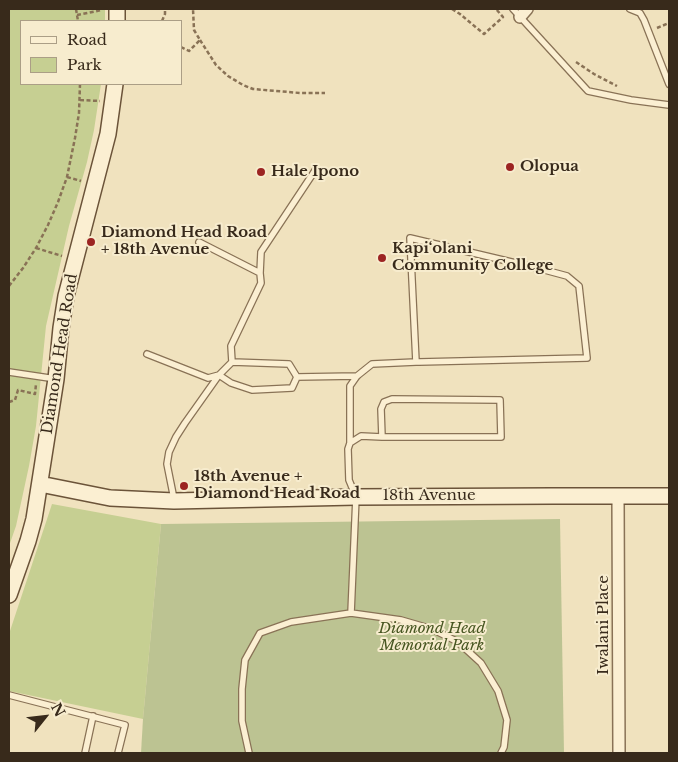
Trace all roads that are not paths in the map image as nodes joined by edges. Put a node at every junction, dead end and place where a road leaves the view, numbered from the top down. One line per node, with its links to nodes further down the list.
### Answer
1 (630, 9): 3 (lane)
2 (520, 12): 5 (lane)
3 (669, 84)
4 (114, 85): 16 (street, Diamond Head Road)
5 (669, 105)
6 (316, 169): 8 (lane)
7 (199, 242): 8 (lane)
8 (260, 273): 10 (lane)
9 (147, 354): 13 (lane)
10 (232, 362): 13 (lane); 15 (lane)
11 (416, 362): 11 (lane); 14 (lane)
12 (9, 372): 16 (lane)
13 (219, 375): 15 (lane); 23 (lane)
14 (357, 376): 15 (lane); 18 (lane)
15 (297, 377)
16 (56, 379): 19 (street, Diamond Head Road)
17 (382, 437): 17 (lane); 18 (lane)
18 (350, 442): 20 (lane)
19 (40, 484): 23 (street, 18th Avenue); 24 (street, Diamond Head Road)
20 (356, 496): 22 (street, 18th Avenue); 23 (street, 18th Avenue); 25 (lane)
21 (669, 496): 22 (street, 18th Avenue)
22 (618, 497): 32 (street, Iwalani Place)
23 (174, 501)
24 (9, 595)
25 (351, 613): 30 (lane); 31 (lane)
26 (9, 695): 27 (lane)
27 (93, 716): 28 (lane); 29 (lane)
28 (85, 753)
29 (118, 753)
30 (249, 753)
31 (501, 753)
32 (619, 753)

